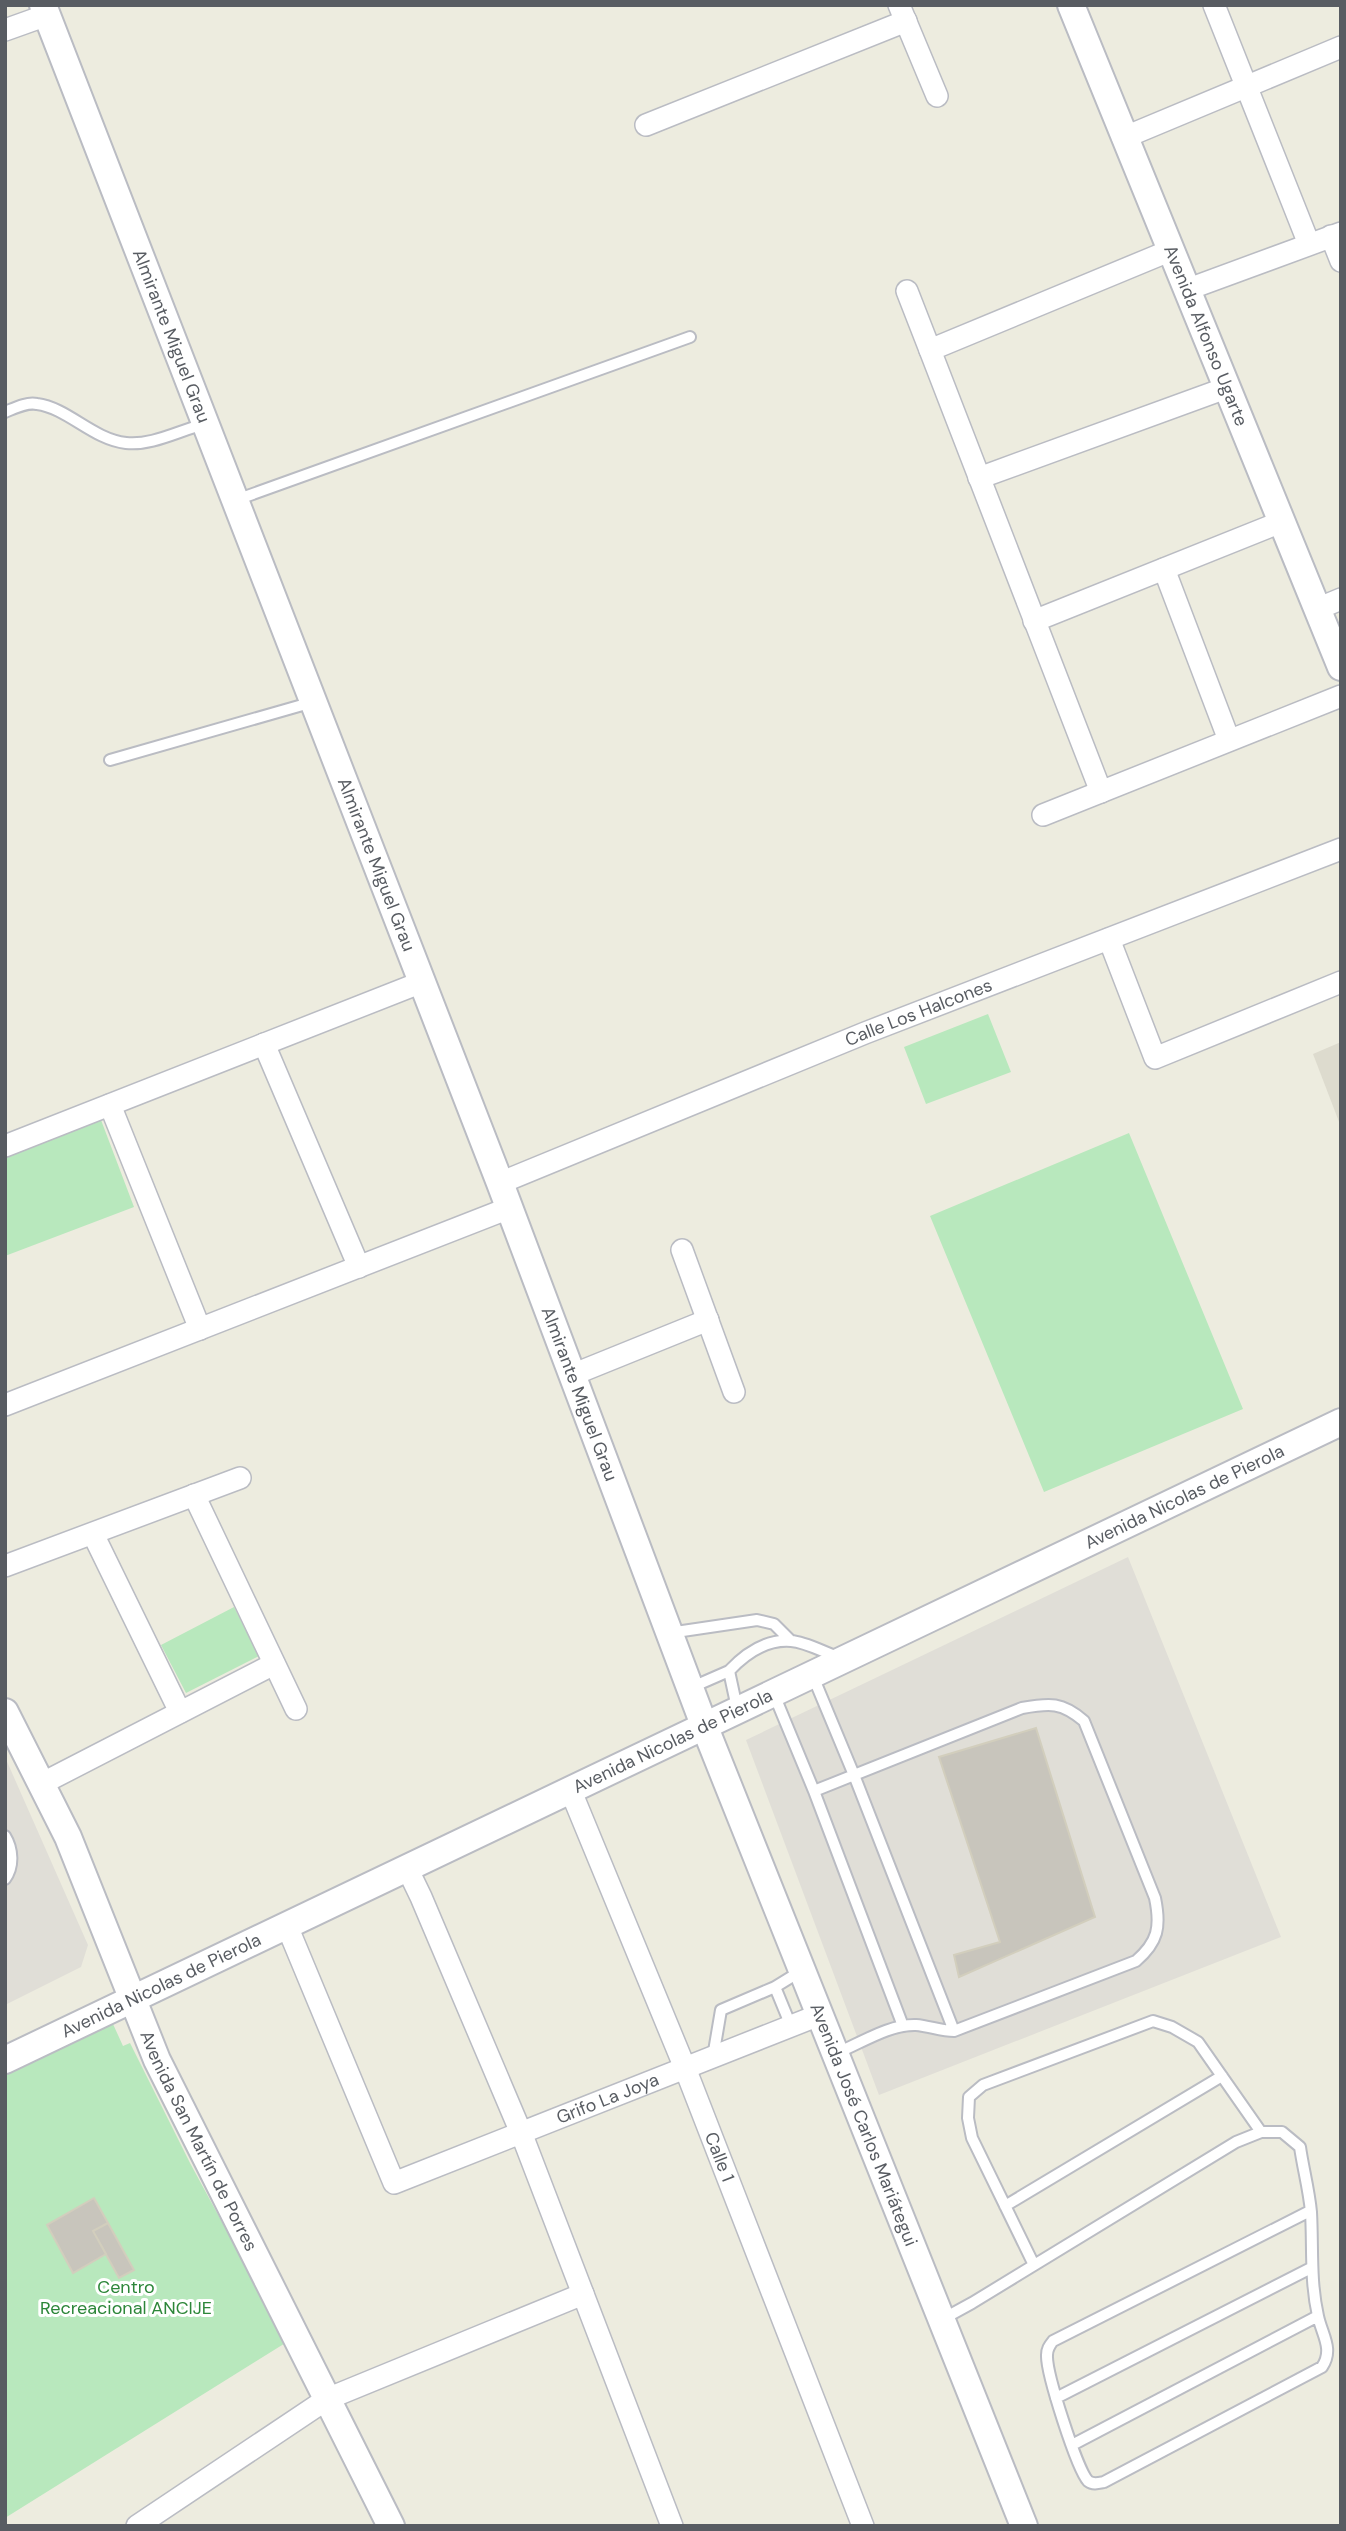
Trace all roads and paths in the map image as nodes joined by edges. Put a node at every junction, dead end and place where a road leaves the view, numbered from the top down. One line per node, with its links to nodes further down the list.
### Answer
1 (1071, 5): 10 (street, Avenida Alfonso Ugarte)
2 (1214, 5): 7 (street)
3 (45, 10): 5 (street); 21 (street, Almirante Miguel Grau)
4 (903, 13): 8 (street); 9 (street)
5 (5, 30)
6 (1341, 47): 7 (street)
7 (1247, 86): 10 (street); 12 (street)
8 (937, 96)
9 (646, 125)
10 (1124, 138): 13 (street, Avenida Alfonso Ugarte)
11 (1336, 234): 12 (street); 14 (street)
12 (1309, 244): 15 (street)
13 (1170, 250): 15 (street, Avenida Alfonso Ugarte); 18 (street)
14 (1341, 261)
15 (1186, 290): 19 (street, Avenida Alfonso Ugarte)
16 (907, 291): 18 (street)
17 (690, 337): 23 (lane)
18 (929, 350): 22 (street)
19 (1226, 388): 22 (street); 24 (street, Avenida Alfonso Ugarte)
20 (5, 412): 21 (lane)
21 (205, 424): 23 (street, Almirante Miguel Grau)
22 (979, 478): 27 (street)
23 (236, 500): 30 (street, Almirante Miguel Grau)
24 (1281, 522): 25 (street); 26 (street, Avenida Alfonso Ugarte)
25 (1164, 569): 27 (street); 31 (street)
26 (1329, 604): 28 (street, Avenida Alfonso Ugarte)
27 (1034, 621): 33 (street)
28 (1341, 667)
29 (1341, 696): 31 (street)
30 (313, 702): 32 (lane); 37 (street, Almirante Miguel Grau)
31 (1229, 740): 33 (street)
32 (110, 760)
33 (1101, 792): 34 (street)
34 (1043, 815)
35 (1341, 849): 36 (street, Calle Los Halcones)
36 (1109, 939): 38 (street); 42 (street, Calle Los Halcones)
37 (422, 982): 39 (street); 42 (street, Almirante Miguel Grau)
38 (1341, 982)
39 (264, 1044): 40 (street); 45 (street)
40 (110, 1105): 41 (street); 47 (street)
41 (5, 1146)
42 (500, 1183): 43 (street, Almirante Miguel Grau)
43 (509, 1208): 45 (street); 48 (street, Almirante Miguel Grau)
44 (682, 1250): 46 (street)
45 (359, 1267): 47 (street)
46 (708, 1320): 48 (street); 49 (street)
47 (200, 1329): 50 (street)
48 (572, 1375): 56 (street, Almirante Miguel Grau)
49 (734, 1392)
50 (5, 1405)
51 (1341, 1422): 58 (street, Avenida Nicolas de Pierola)
52 (240, 1478): 53 (street)
53 (194, 1495): 54 (street); 59 (street)
54 (93, 1534): 55 (street); 67 (street)
55 (5, 1566)
56 (669, 1633): 57 (lane); 62 (street, Almirante Miguel Grau)
57 (791, 1641): 58 (lane); 60 (lane)
58 (844, 1659): 61 (street, Avenida Nicolas de Pierola)
59 (274, 1664): 64 (street); 67 (street)
60 (729, 1671): 62 (lane); 65 (lane)
61 (812, 1674): 63 (street, Avenida Nicolas de Pierola); 69 (lane)
62 (690, 1688): 68 (street, Almirante Miguel Grau)
63 (773, 1692): 65 (street, Avenida Nicolas de Pierola); 72 (lane)
64 (296, 1709)
65 (737, 1709): 68 (street, Avenida Nicolas de Pierola)
66 (5, 1712): 70 (street, Avenida San Martín de Porres)
67 (180, 1712): 70 (street)
68 (704, 1725): 71 (street, Avenida Nicolas de Pierola); 77 (street, Avenida José Carlos Mariátegui)
69 (854, 1775): 72 (lane); 83 (lane); 83 (lane)
70 (41, 1784): 79 (street, Avenida San Martín de Porres)
71 (570, 1789): 74 (street, Avenida Nicolas de Pierola); 87 (street, Calle 1)
72 (814, 1791): 82 (lane)
73 (5, 1836): 75 (lane)
74 (407, 1868): 76 (street, Avenida Nicolas de Pierola); 90 (street)
75 (5, 1880)
76 (287, 1926): 79 (street, Avenida Nicolas de Pierola); 90 (street, Grifo La Joya)
77 (801, 1971): 78 (lane); 80 (street, Avenida José Carlos Mariátegui)
78 (775, 1987): 81 (lane); 85 (lane)
79 (131, 2000): 86 (street, Avenida Nicolas de Pierola); 98 (street, Avenida San Martín de Porres)
80 (819, 2015): 81 (street, Grifo La Joya); 84 (street, Avenida José Carlos Mariátegui)
81 (791, 2026): 85 (street, Grifo La Joya)
82 (903, 2026): 83 (lane); 84 (lane)
83 (954, 2031)
84 (835, 2054): 97 (street, Avenida José Carlos Mariátegui)
85 (713, 2058): 87 (street, Grifo La Joya)
86 (5, 2060)
87 (685, 2068): 90 (street, Grifo La Joya); 104 (street, Calle 1)
88 (1222, 2076): 89 (lane); 91 (lane); 91 (lane)
89 (1261, 2132): 92 (lane); 93 (lane)
90 (522, 2134): 95 (street)
91 (1005, 2206): 93 (lane)
92 (1311, 2211): 94 (lane); 99 (lane)
93 (1034, 2265): 97 (lane)
94 (1311, 2267): 96 (lane); 99 (lane)
95 (583, 2294): 98 (street); 103 (street)
96 (1318, 2316): 100 (lane); 100 (lane)
97 (941, 2319): 105 (street, Avenida José Carlos Mariátegui)
98 (327, 2399): 101 (street); 102 (street, Avenida San Martín de Porres)
99 (1056, 2399): 100 (lane)
100 (1072, 2445)
101 (137, 2526)
102 (391, 2526)
103 (672, 2526)
104 (863, 2526)
105 (1024, 2526)

